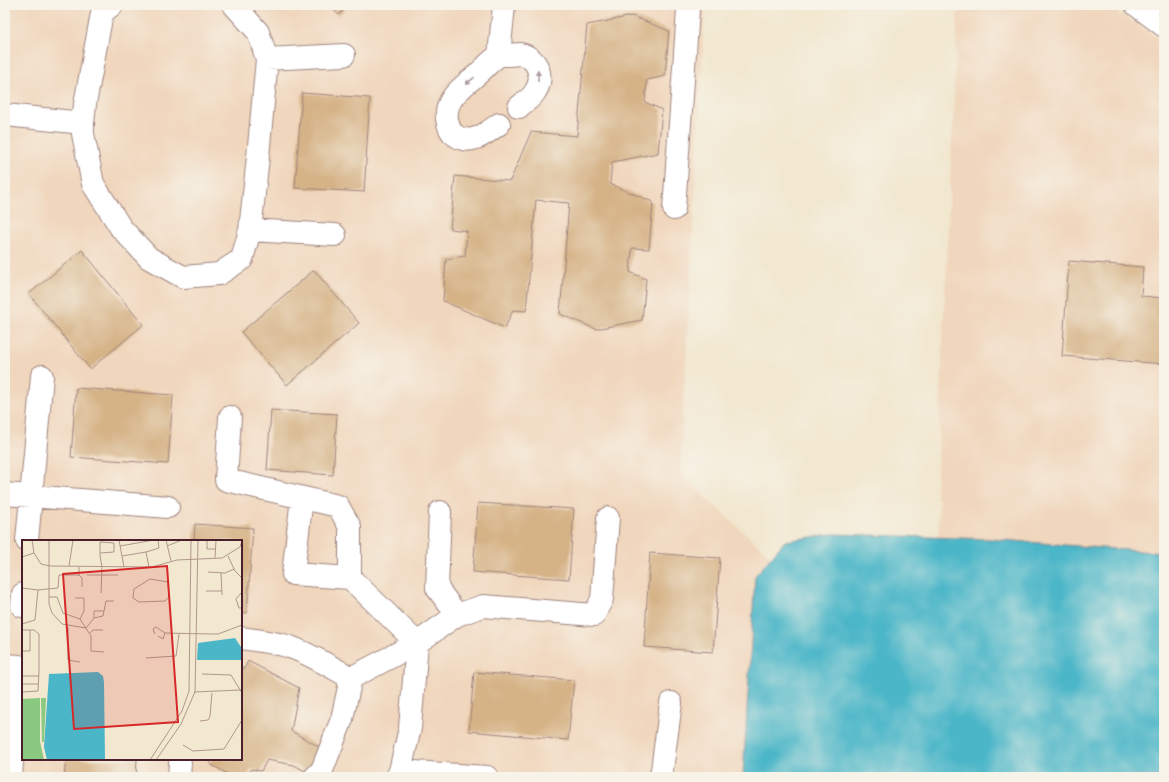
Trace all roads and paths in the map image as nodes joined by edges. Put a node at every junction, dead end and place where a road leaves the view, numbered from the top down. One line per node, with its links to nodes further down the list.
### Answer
1 (112, 5): 12 (street)
2 (234, 5): 9 (street)
3 (504, 5): 8 (street)
4 (687, 5): 14 (street)
5 (1136, 5): 6 (street)
6 (1164, 26)
7 (344, 55): 9 (street)
8 (499, 56): 10 (street, one-way to 8); 13 (street, one-way to 13)
9 (267, 60): 15 (street)
10 (519, 107)
11 (5, 115): 12 (street)
12 (83, 123): 15 (street)
13 (499, 124)
14 (674, 209)
15 (250, 230): 16 (street)
16 (335, 236)
17 (42, 376): 20 (street)
18 (230, 417): 21 (street)
19 (5, 494): 20 (street)
20 (31, 497): 22 (street); 25 (street)
21 (302, 498): 26 (street); 26 (street)
22 (168, 507)
23 (440, 512): 27 (street)
24 (608, 518): 27 (street)
25 (27, 540)
26 (350, 578): 29 (street)
27 (457, 614): 29 (street)
28 (242, 638): 31 (street)
29 (417, 643): 31 (street); 33 (street)
30 (16, 664): 34 (street)
31 (351, 678): 35 (street)
32 (671, 702): 37 (street)
33 (398, 774): 36 (street)
34 (11, 777)
35 (315, 777)
36 (487, 777)
37 (661, 777)

